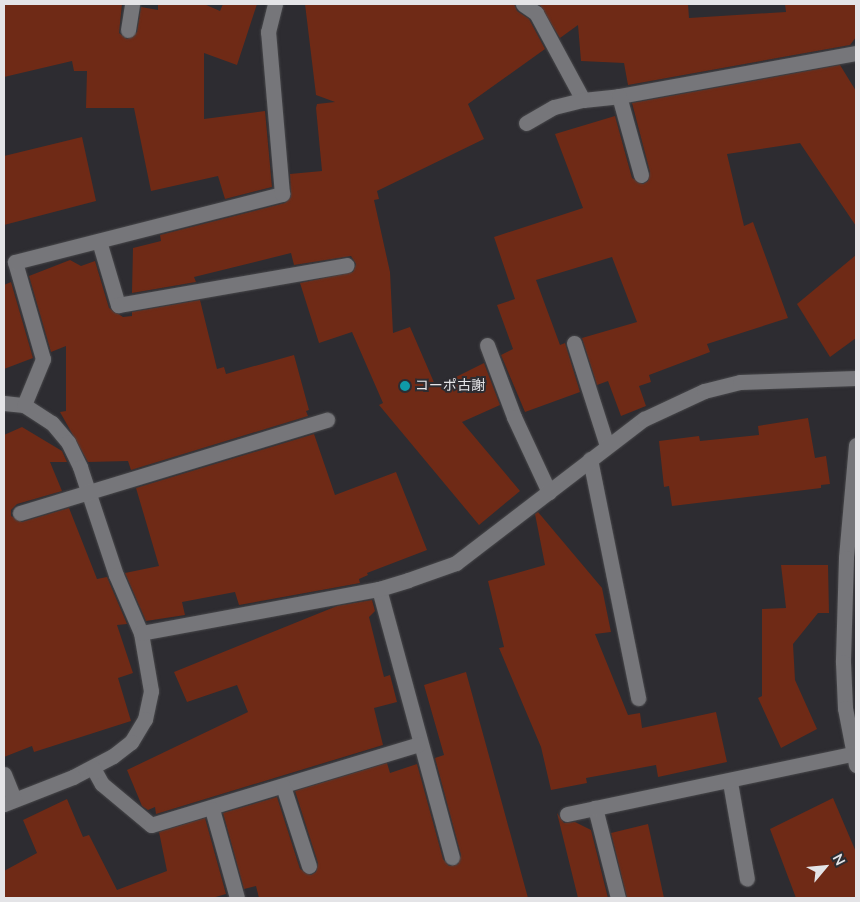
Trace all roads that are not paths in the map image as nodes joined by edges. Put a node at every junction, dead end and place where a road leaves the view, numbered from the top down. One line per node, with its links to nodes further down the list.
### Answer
1 (132, 4): 4 (street)
2 (275, 4): 10 (street)
3 (523, 4): 7 (street)
4 (128, 30)
5 (856, 52): 6 (street)
6 (619, 96): 7 (street); 9 (street)
7 (583, 100): 8 (street)
8 (526, 123)
9 (641, 175)
10 (99, 241): 11 (street); 16 (street)
11 (346, 265)
12 (574, 343): 19 (street)
13 (487, 346): 22 (street)
14 (856, 378): 19 (street)
15 (4, 403): 16 (street)
16 (24, 405): 21 (street)
17 (327, 420): 21 (street)
18 (856, 445): 24 (street)
19 (608, 446): 20 (street)
20 (590, 459): 22 (street); 27 (street)
21 (88, 491): 23 (street); 26 (street)
22 (549, 492): 25 (street)
23 (20, 513)
24 (851, 558): 29 (street)
25 (380, 589): 26 (street); 28 (street)
26 (141, 633): 30 (street)
27 (638, 698)
28 (419, 744): 33 (street); 38 (street)
29 (854, 760): 32 (street)
30 (93, 768): 34 (street); 36 (street)
31 (4, 774): 34 (street)
32 (730, 782): 35 (street); 40 (street)
33 (283, 786): 36 (street); 39 (street)
34 (9, 801)
35 (595, 808): 37 (street); 42 (street)
36 (212, 809): 41 (street)
37 (567, 814)
38 (452, 857)
39 (309, 866)
40 (746, 879)
41 (237, 898)
42 (618, 898)

